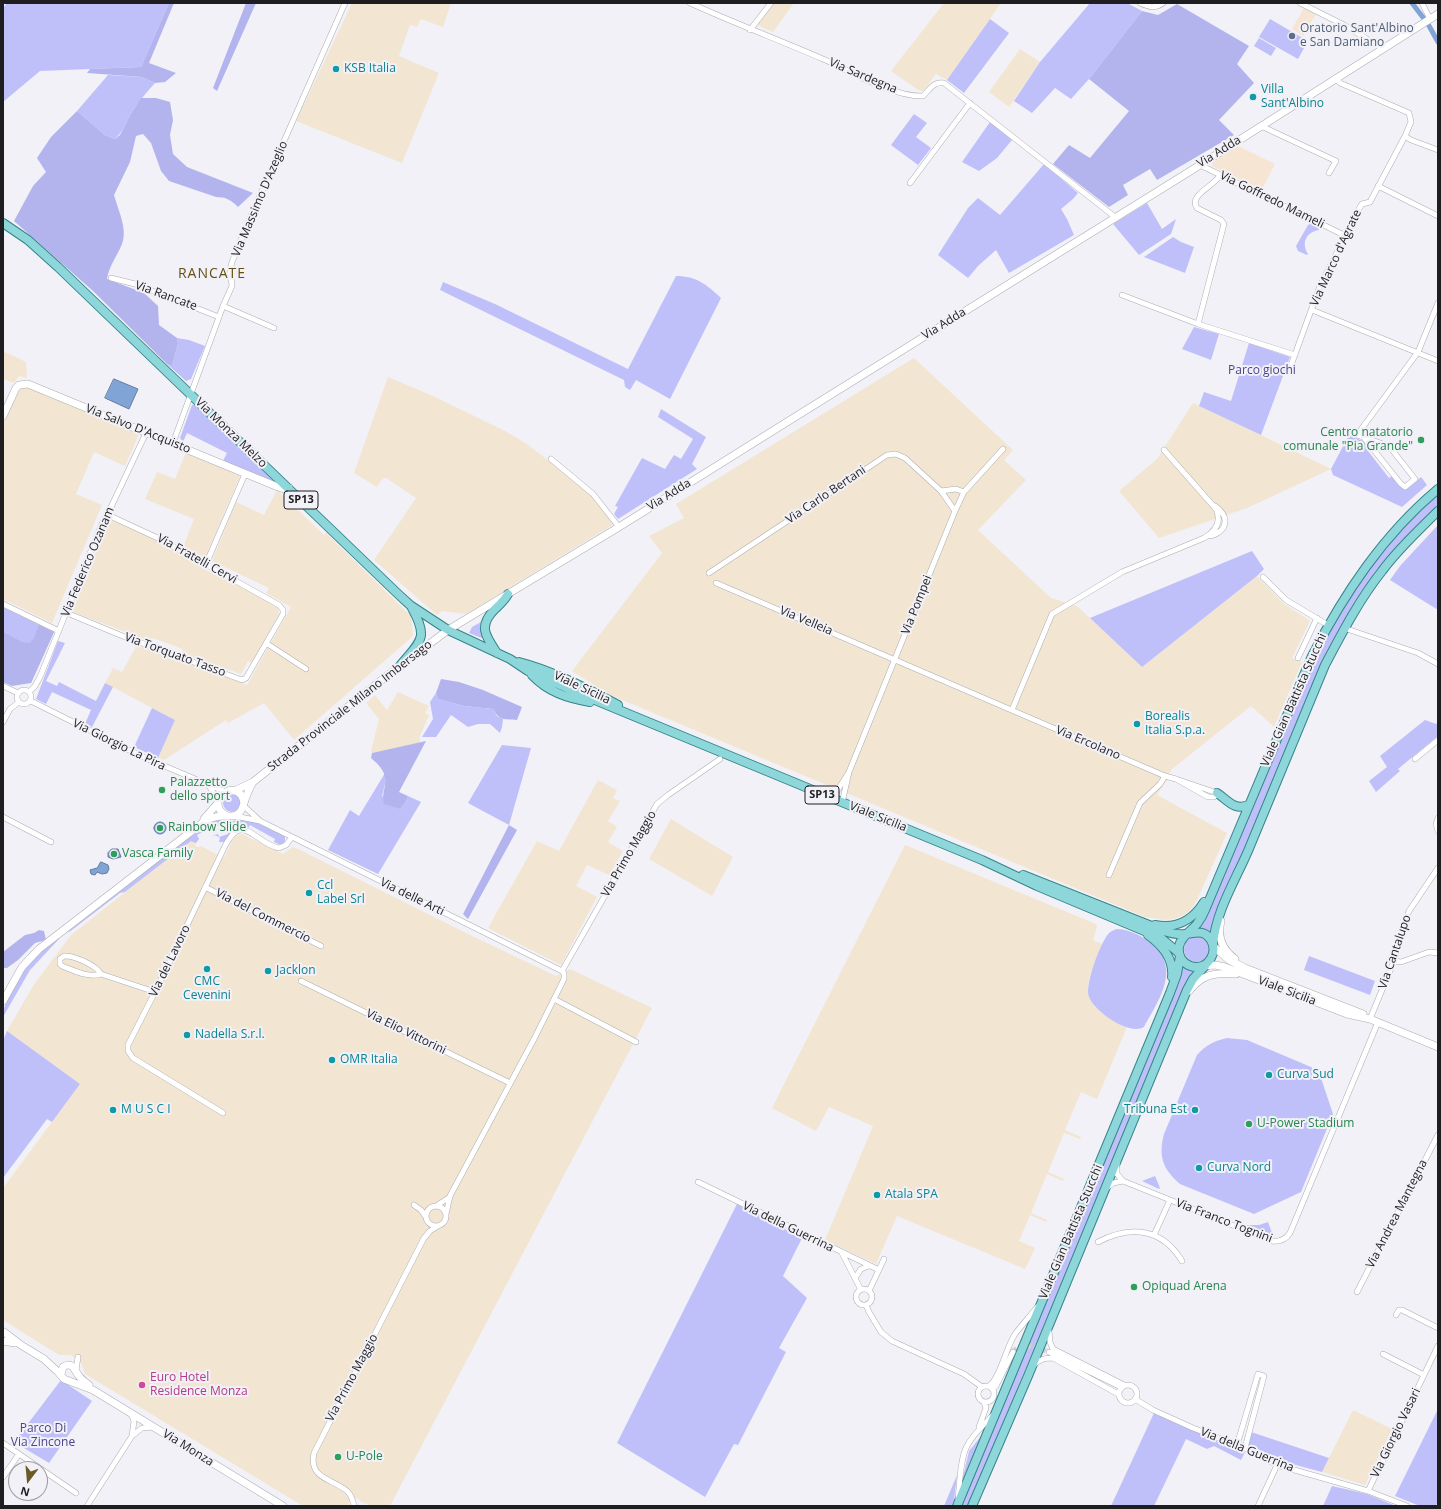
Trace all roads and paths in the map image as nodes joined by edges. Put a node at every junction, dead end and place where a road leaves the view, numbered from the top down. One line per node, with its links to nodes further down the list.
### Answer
1 (345, 3): 31 (street, Via Massimo D'Azeglio)
2 (690, 3): 10 (street, Via Sardegna)
3 (771, 3): 10 (street)
4 (1140, 3): 5 (street)
5 (1163, 3)
6 (1300, 3): 11 (street)
7 (1422, 3): 9 (street)
8 (1438, 14): 9 (main road, Via Adda)
9 (1428, 19): 11 (main road, Via Adda)
10 (750, 30): 13 (street, Via Sardegna)
11 (1382, 48): 12 (main road, Via Adda)
12 (1334, 78): 14 (main road, Via Adda); 15 (street, Via Marco d'Agrate)
13 (970, 103): 20 (street); 23 (street, Via Sardegna)
14 (1261, 126): 17 (main road, Via Adda); 18 (street)
15 (1405, 136): 16 (street); 21 (street, Via Marco d'Agrate)
16 (1438, 150)
17 (1200, 164): 19 (street, Via Goffredo Mameli); 23 (main road, Via Adda)
18 (1330, 174)
19 (1220, 175): 27 (street, Via Goffredo Mameli); 34 (street)
20 (910, 183)
21 (1378, 186): 22 (street); 27 (street, Via Marco d'Agrate)
22 (1438, 216)
23 (1115, 217): 56 (main road, Via Adda)
24 (3, 220): 26 (main road, SP13)
25 (3, 223): 26 (main road, SP13)
26 (16, 232): 40 (main road, Via Monza Melzo / SP13)
27 (1346, 236): 32 (street, Via Marco d'Agrate)
28 (111, 278): 33 (street, Via Rancate)
29 (1122, 295): 34 (street)
30 (1438, 303): 36 (street)
31 (223, 306): 33 (street, Via Massimo D'Azeglio); 35 (street)
32 (1312, 310): 36 (street); 37 (street, Via Marco d'Agrate)
33 (220, 317): 40 (street, Via Massimo D'Azeglio)
34 (1198, 324): 37 (street)
35 (274, 328)
36 (1418, 352): 38 (street); 43 (street)
37 (1295, 355): 39 (street, Via Marco d'Agrate)
38 (1438, 360)
39 (1290, 368)
40 (192, 395): 44 (street, Via Massimo D'Azeglio); 49 (main road, Via Monza Melzo / SP13)
41 (3, 416): 42 (main road, Via Salvo D'Acquisto)
42 (146, 432): 44 (main road, Via Salvo D'Acquisto); 55 (street, Via Federico Ozanam)
43 (1366, 439): 43 (street)
44 (173, 443): 48 (main road, Via Salvo D'Acquisto)
45 (1003, 449): 52 (street, Via Pompei)
46 (1164, 450): 89 (street)
47 (552, 460): 56 (street)
48 (245, 474): 49 (main road, Via Salvo D'Acquisto); 57 (street)
49 (289, 488): 63 (main road, Via Monza Melzo / SP13)
50 (1438, 489): 67 (main road, Viale Gian Battista Stucchi)
51 (941, 491): 52 (street); 53 (street, Via Carlo Bertani); 58 (street, Via Carlo Bertani)
52 (964, 492): 53 (street, Via Pompei)
53 (955, 511): 75 (street, Via Pompei)
54 (1438, 511): 68 (main road, Viale Gian Battista Stucchi)
55 (108, 515): 57 (street, Via Fratelli Cervi); 65 (street, Via Federico Ozanam)
56 (619, 527): 61 (main road, Via Adda)
57 (206, 564): 64 (street, Via Fratelli Cervi)
58 (709, 573)
59 (1263, 577): 66 (street)
60 (716, 583): 75 (street, Via Velleia)
61 (508, 594): 69 (main road, Via Adda); 72 (main road)
62 (3, 604): 70 (street)
63 (410, 605): 69 (main road, Via Monza Melzo / SP13); 77 (main road)
64 (283, 610): 71 (street, Via Torquato Tasso)
65 (67, 613): 70 (street, Via Federico Ozanam); 71 (street, Via Torquato Tasso)
66 (1317, 618): 67 (street); 73 (street)
67 (1328, 625): 106 (main road, Viale Gian Battista Stucchi)
68 (1344, 628): 76 (street); 120 (main road, Viale Gian Battista Stucchi)
69 (448, 630): 72 (main road, Viale Sicilia / SP13); 77 (main road, Strada Provinciale Milano Imbersago)
70 (59, 631): 83 (street, Via Federico Ozanam)
71 (266, 643): 78 (street)
72 (497, 654): 74 (main road, Viale Sicilia / SP13)
73 (1298, 658)
74 (510, 660): 79 (main road, Viale Sicilia / SP13); 81 (main road, Viale Sicilia / SP13)
75 (895, 660): 89 (street, Via Ercolano); 95 (street, Via Pompei)
76 (1438, 664)
77 (399, 667): 97 (main road, Strada Provinciale Milano Imbersago)
78 (306, 669)
79 (528, 671): 80 (main road, Viale Sicilia / SP13); 85 (main road)
80 (555, 683): 81 (main road, Viale Sicilia / SP13); 81 (main road); 85 (main road)
81 (567, 683): 85 (main road); 88 (main road, Viale Sicilia / SP13); 91 (main road, Viale Sicilia / SP13)
82 (3, 686): 84 (street)
83 (30, 691): 84 (street); 86 (street)
84 (18, 693): 87 (street)
85 (559, 694): 88 (main road)
86 (31, 701): 87 (street); 98 (street, Via Giorgio La Pira)
87 (19, 702): 90 (street)
88 (602, 703): 91 (main road, Viale Sicilia / SP13)
89 (1012, 710): 96 (street, Via Ercolano)
90 (3, 722)
91 (650, 723): 102 (main road, Viale Sicilia / SP13)
92 (1438, 740): 94 (street)
93 (720, 759): 130 (street, Via Primo Maggio)
94 (1415, 759)
95 (849, 772): 102 (street, Via Pompei); 104 (street, Via Pompei)
96 (1165, 776): 101 (street, Via Ercolano); 117 (street)
97 (253, 782): 99 (main road, Strada Provinciale Milano Imbersago); 105 (main road, Strada Provinciale Milano Imbersago)
98 (209, 786): 100 (street, Via Giorgio La Pira); 103 (street)
99 (234, 791): 100 (main road); 105 (main road)
100 (226, 792): 103 (main road)
101 (1217, 794): 106 (main road)
102 (832, 799): 104 (main road, Viale Sicilia / SP13)
103 (218, 801): 107 (main road); 112 (main road)
104 (842, 803): 115 (main road, Viale Sicilia / SP13)
105 (244, 805): 107 (main road); 110 (street, Via delle Arti)
106 (1248, 805): 118 (main road, Viale Gian Battista Stucchi)
107 (231, 816): 110 (street, Via delle Arti); 112 (main road)
108 (3, 817): 114 (street)
109 (1438, 818): 111 (street)
110 (260, 821): 113 (street, Via delle Arti)
111 (1438, 831)
112 (187, 833): 138 (main road)
113 (292, 837): 119 (street, Via del Lavoro); 130 (street, Via delle Arti)
114 (51, 842)
115 (995, 865): 121 (main road, Viale Sicilia); 122 (main road, Viale Sicilia)
116 (1438, 868): 128 (street, Via Cantalupo)
117 (1109, 874)
118 (1215, 885): 121 (main road); 123 (main road, Viale Gian Battista Stucchi)
119 (205, 887): 125 (street, Via del Commercio); 134 (street, Via del Lavoro)
120 (1231, 889): 124 (main road, Viale Gian Battista Stucchi); 132 (main road)
121 (1127, 916): 123 (main road, Viale Sicilia)
122 (1137, 927): 127 (main road, Viale Sicilia); 135 (main road)
123 (1188, 934): 124 (main road); 127 (main road, Viale Gian Battista Stucchi)
124 (1213, 945): 129 (main road, Viale Gian Battista Stucchi); 132 (main road, Viale Sicilia)
125 (322, 946)
126 (1438, 953): 128 (street)
127 (1179, 954): 129 (main road); 135 (main road, Viale Gian Battista Stucchi)
128 (1394, 961): 139 (street, Via Cantalupo)
129 (1205, 965): 132 (main road, Viale Sicilia); 137 (main road, Viale Gian Battista Stucchi)
130 (563, 972): 136 (street, Via Primo Maggio)
131 (101, 974): 131 (street); 134 (street)
132 (1259, 977): 137 (main road); 139 (main road, Viale Sicilia)
133 (301, 981): 143 (street, Via Elio Vittorini)
134 (155, 992): 144 (street, Via del Lavoro)
135 (1170, 993): 168 (main road, Viale Gian Battista Stucchi)
136 (554, 999): 141 (street); 143 (street, Via Primo Maggio)
137 (1183, 1000): 146 (main road, Viale Gian Battista Stucchi)
138 (3, 1001)
139 (1370, 1019): 140 (main road, Viale Sicilia)
140 (1378, 1022): 142 (main road, Viale Sicilia); 151 (street, Via Franco Tognini)
141 (636, 1042)
142 (1438, 1047)
143 (510, 1083): 150 (street, Via Primo Maggio)
144 (223, 1113)
145 (1438, 1135): 167 (street, Via Andrea Mantegna)
146 (1117, 1161): 147 (street); 149 (main road, Viale Gian Battista Stucchi)
147 (1123, 1181): 149 (street); 151 (street, Via Franco Tognini)
148 (698, 1182): 159 (street, Via della Guerrina)
149 (1104, 1190): 171 (main road, Viale Gian Battista Stucchi)
150 (450, 1196): 152 (street, Via Primo Maggio); 153 (street, Via Primo Maggio)
151 (1170, 1200): 156 (street)
152 (433, 1207): 153 (street); 154 (street, Via Primo Maggio); 154 (street)
153 (446, 1214): 155 (street, Via Primo Maggio)
154 (427, 1219): 155 (street); 157 (street, Via Primo Maggio)
155 (438, 1226): 157 (street, Via Primo Maggio)
156 (1154, 1235): 158 (street); 161 (street)
157 (424, 1238): 211 (street, Via Primo Maggio)
158 (1098, 1242)
159 (842, 1253): 162 (street); 164 (street, Via della Guerrina)
160 (884, 1259): 163 (street)
161 (1182, 1261)
162 (870, 1266): 163 (street); 164 (street)
163 (878, 1270): 166 (street)
164 (855, 1278): 165 (street, Via della Guerrina)
165 (861, 1290): 166 (street); 169 (street, Via della Guerrina)
166 (869, 1291): 169 (street)
167 (1357, 1292)
168 (1042, 1302): 190 (street); 196 (main road, Viale Gian Battista Stucchi)
169 (866, 1305): 187 (street, Via della Guerrina)
170 (1396, 1315): 172 (street)
171 (1050, 1322): 182 (main road, Viale Gian Battista Stucchi); 188 (street)
172 (1438, 1328)
173 (3, 1331): 174 (main road); 175 (main road)
174 (3, 1339): 175 (main road)
175 (21, 1345): 180 (main road)
176 (1438, 1346): 185 (street, Via Giorgio Vasari)
177 (1012, 1352): 190 (street)
178 (1049, 1352): 188 (street)
179 (1383, 1354): 185 (street, Via Giorgio Vasari)
180 (44, 1359): 181 (main road); 184 (main road)
181 (67, 1365): 183 (main road); 183 (street); 184 (main road)
182 (1030, 1370): 193 (street); 213 (main road, Viale Gian Battista Stucchi)
183 (76, 1371): 186 (main road); 191 (main road, Via Monza)
184 (61, 1374): 186 (main road)
185 (1424, 1375): 207 (street, Via Giorgio Vasari)
186 (69, 1380): 191 (main road, Via Monza)
187 (972, 1380): 189 (street, Via della Guerrina); 192 (street)
188 (1122, 1386): 193 (street); 194 (street)
189 (982, 1387): 190 (street); 192 (street)
190 (991, 1388): 195 (street)
191 (93, 1390): 197 (main road, Via Monza)
192 (978, 1393): 195 (street)
193 (1118, 1394): 194 (street)
194 (1135, 1399): 202 (street, Via della Guerrina)
195 (984, 1402): 199 (street)
196 (997, 1410): 199 (street); 212 (main road, Viale Gian Battista Stucchi)
197 (129, 1411): 198 (main road, Via Monza); 200 (street)
198 (155, 1427): 200 (street); 210 (main road, Via Monza)
199 (978, 1430): 212 (street)
200 (132, 1436): 209 (street)
201 (3, 1443): 204 (street)
202 (1237, 1445): 203 (street, Via della Guerrina); 203 (street)
203 (1245, 1448): 205 (street, Via della Guerrina)
204 (19, 1454): 206 (street); 208 (street)
205 (1277, 1465): 207 (street, Via della Guerrina); 214 (street)
206 (3, 1477)
207 (1368, 1491): 215 (street, Via della Guerrina)
208 (76, 1493)
209 (87, 1506)
210 (283, 1506)
211 (354, 1506)
212 (957, 1506)
213 (972, 1506)
214 (1258, 1506)
215 (1407, 1506)

